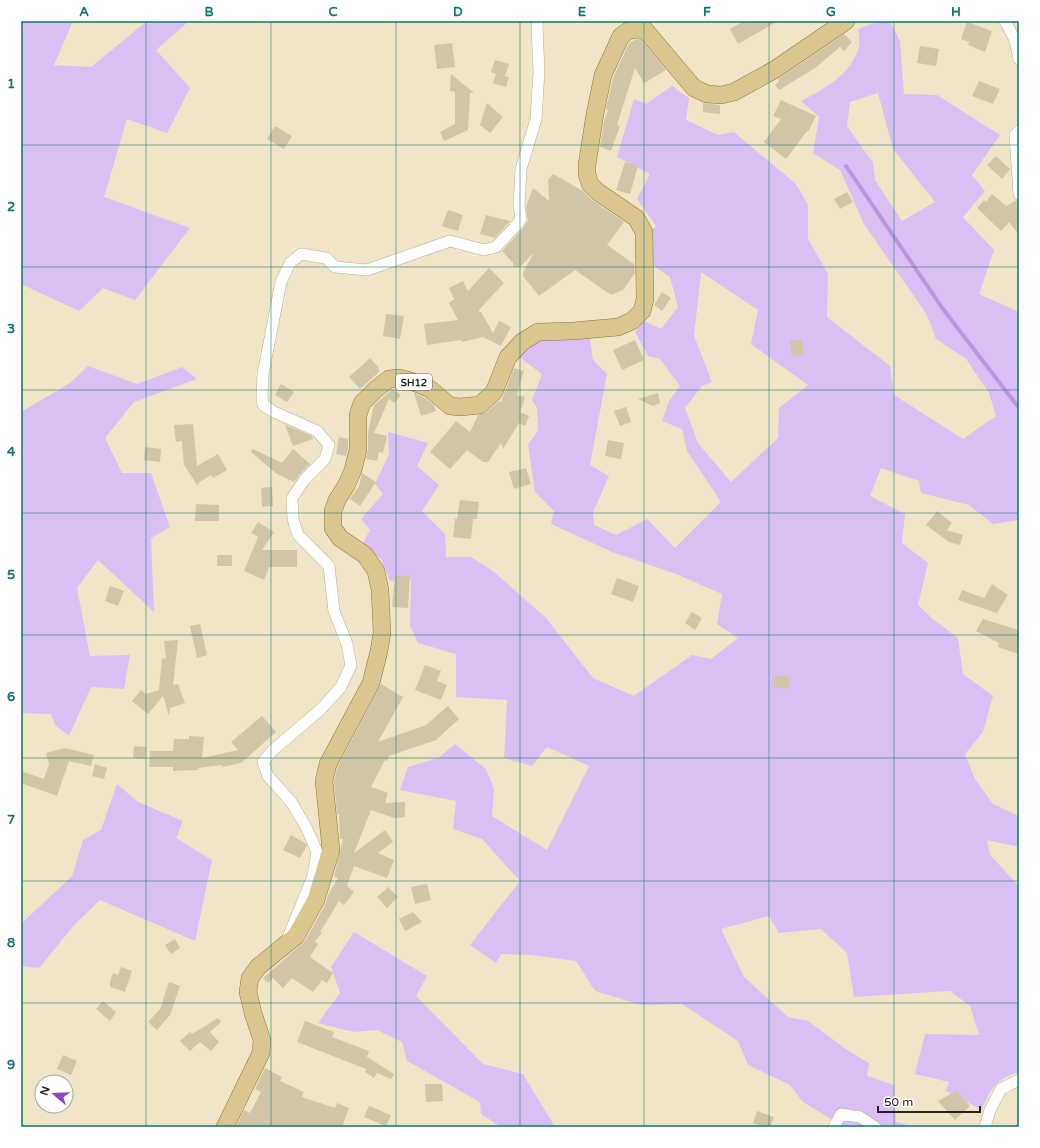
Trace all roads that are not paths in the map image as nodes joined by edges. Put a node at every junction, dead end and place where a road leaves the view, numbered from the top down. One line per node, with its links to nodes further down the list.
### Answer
1 (538, 21): 7 (street)
2 (846, 21): 7 (main road, SH12)
3 (1006, 21): 4 (street)
4 (1019, 59)
5 (1019, 131): 6 (street)
6 (1019, 194)
7 (284, 946): 9 (main road, SH12)
8 (1019, 1080): 12 (street)
9 (225, 1127)
10 (834, 1127): 11 (street)
11 (875, 1127)
12 (985, 1127)

